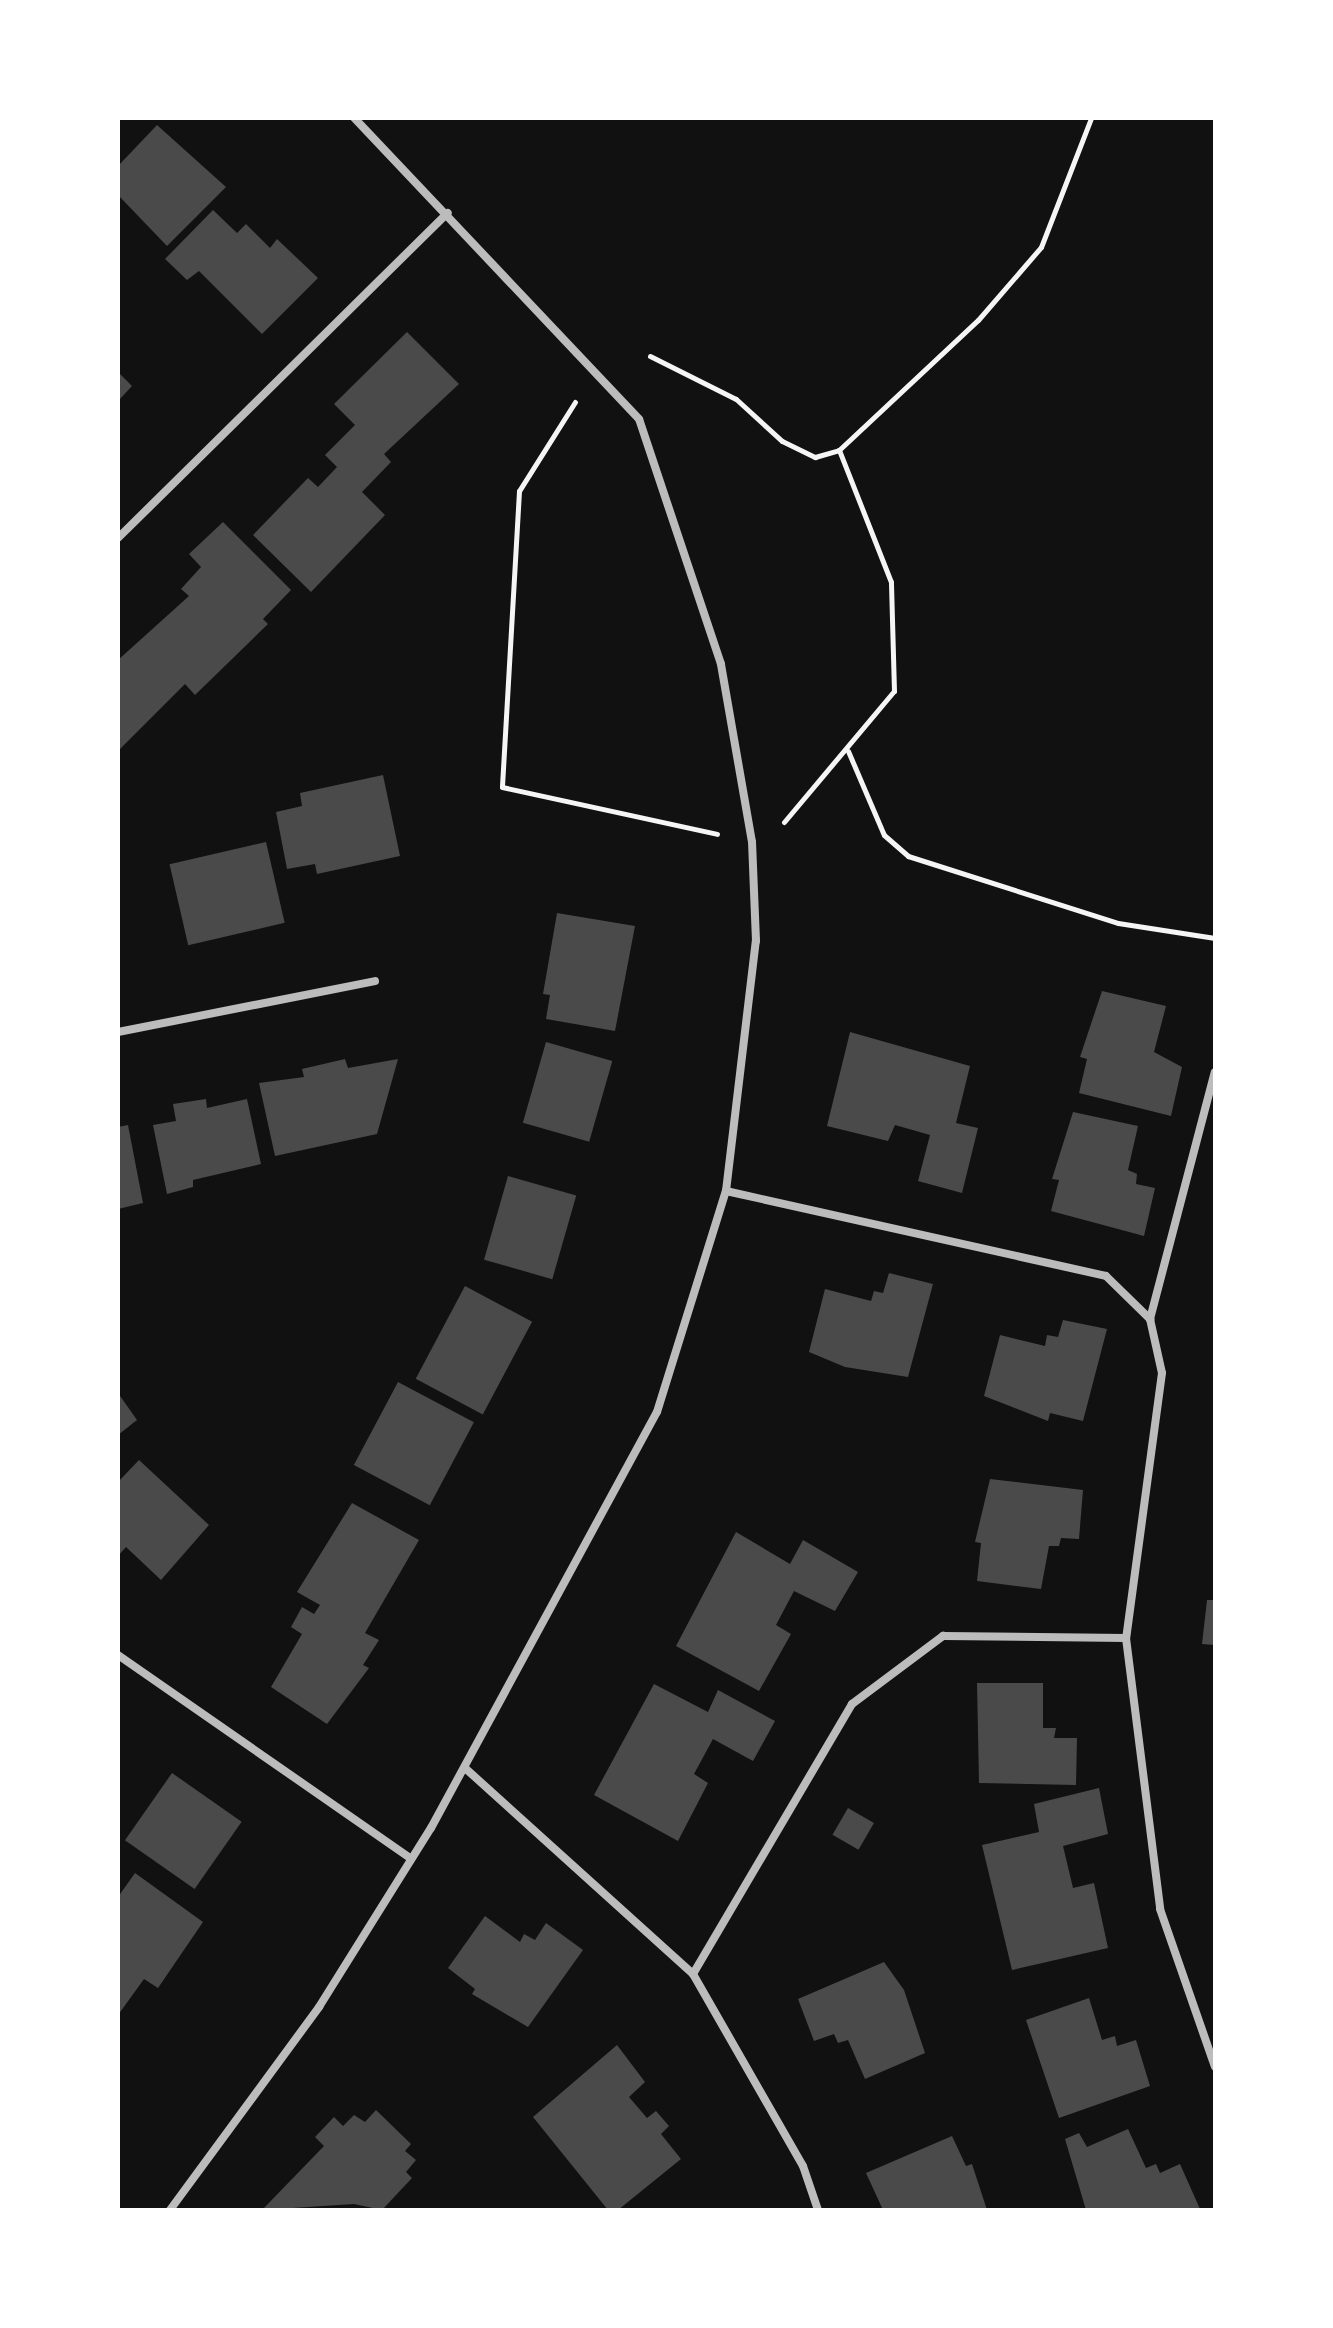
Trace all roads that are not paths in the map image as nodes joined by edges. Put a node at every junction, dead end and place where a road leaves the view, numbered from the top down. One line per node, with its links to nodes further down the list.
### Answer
1 (354, 118): 2 (street)
2 (448, 213): 3 (street); 7 (street)
3 (118, 538)
4 (375, 981): 5 (street)
5 (118, 1032)
6 (1215, 1072): 8 (street)
7 (726, 1191): 8 (street); 11 (street)
8 (1150, 1319): 9 (street)
9 (1126, 1638): 13 (street); 14 (street)
10 (118, 1655): 12 (street)
11 (465, 1768): 12 (street); 13 (street)
12 (411, 1859): 15 (street)
13 (693, 1974): 16 (street)
14 (1215, 2067)
15 (170, 2210)
16 (818, 2210)

